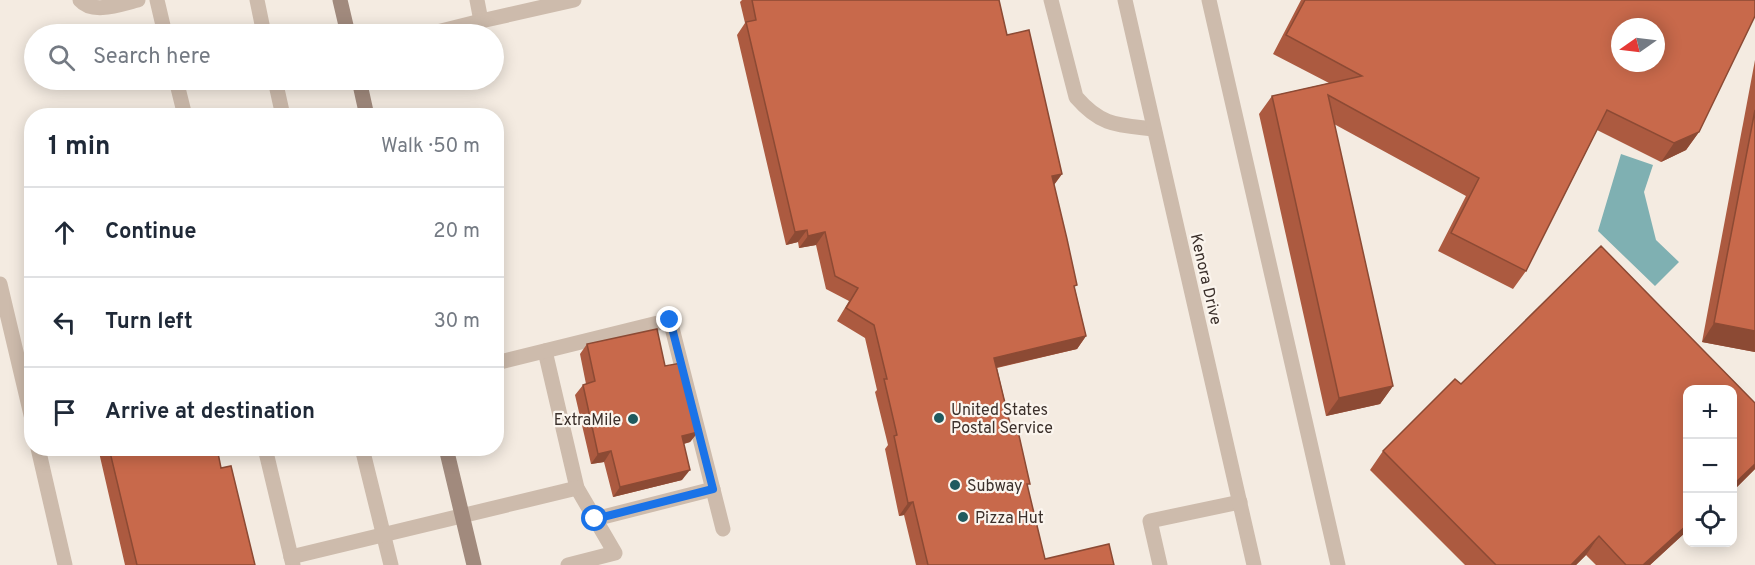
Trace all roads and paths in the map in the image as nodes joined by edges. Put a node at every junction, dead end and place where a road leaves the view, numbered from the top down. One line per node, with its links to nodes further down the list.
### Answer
1 (80, 0): 2 (street)
2 (138, 0)
3 (157, 0): 12 (street)
4 (256, 0): 13 (street)
5 (340, 0): 14 (main road)
6 (477, 0): 11 (street)
7 (574, 0): 11 (street)
8 (1051, 0): 22 (street)
9 (1125, 0): 22 (street, Kenora Drive)
10 (1209, 0): 45 (street)
11 (482, 21): 15 (street)
12 (163, 24)
13 (262, 24)
14 (346, 24)
15 (470, 24)
16 (178, 90): 19 (street)
17 (277, 90): 20 (street)
18 (362, 90): 21 (main road)
19 (183, 108)
20 (281, 108)
21 (366, 108)
22 (1154, 129): 33 (street, Kenora Drive)
23 (0, 284): 26 (street)
24 (545, 351): 25 (street); 31 (street); 32 (street)
25 (504, 361)
26 (24, 385)
27 (40, 456): 39 (street)
28 (267, 456): 38 (street)
29 (364, 456): 37 (street)
30 (448, 456): 34 (main road)
31 (577, 488): 34 (street); 35 (street)
32 (713, 489): 35 (street); 36 (street)
33 (1240, 502): 43 (street); 44 (street, Kenora Drive)
34 (462, 517): 37 (street); 41 (main road)
35 (595, 519): 42 (street)
36 (723, 529)
37 (384, 536): 38 (street); 40 (street)
38 (292, 561)
39 (66, 565)
40 (391, 565)
41 (474, 565)
42 (568, 565)
43 (1160, 565)
44 (1254, 565)
45 (1338, 565)

